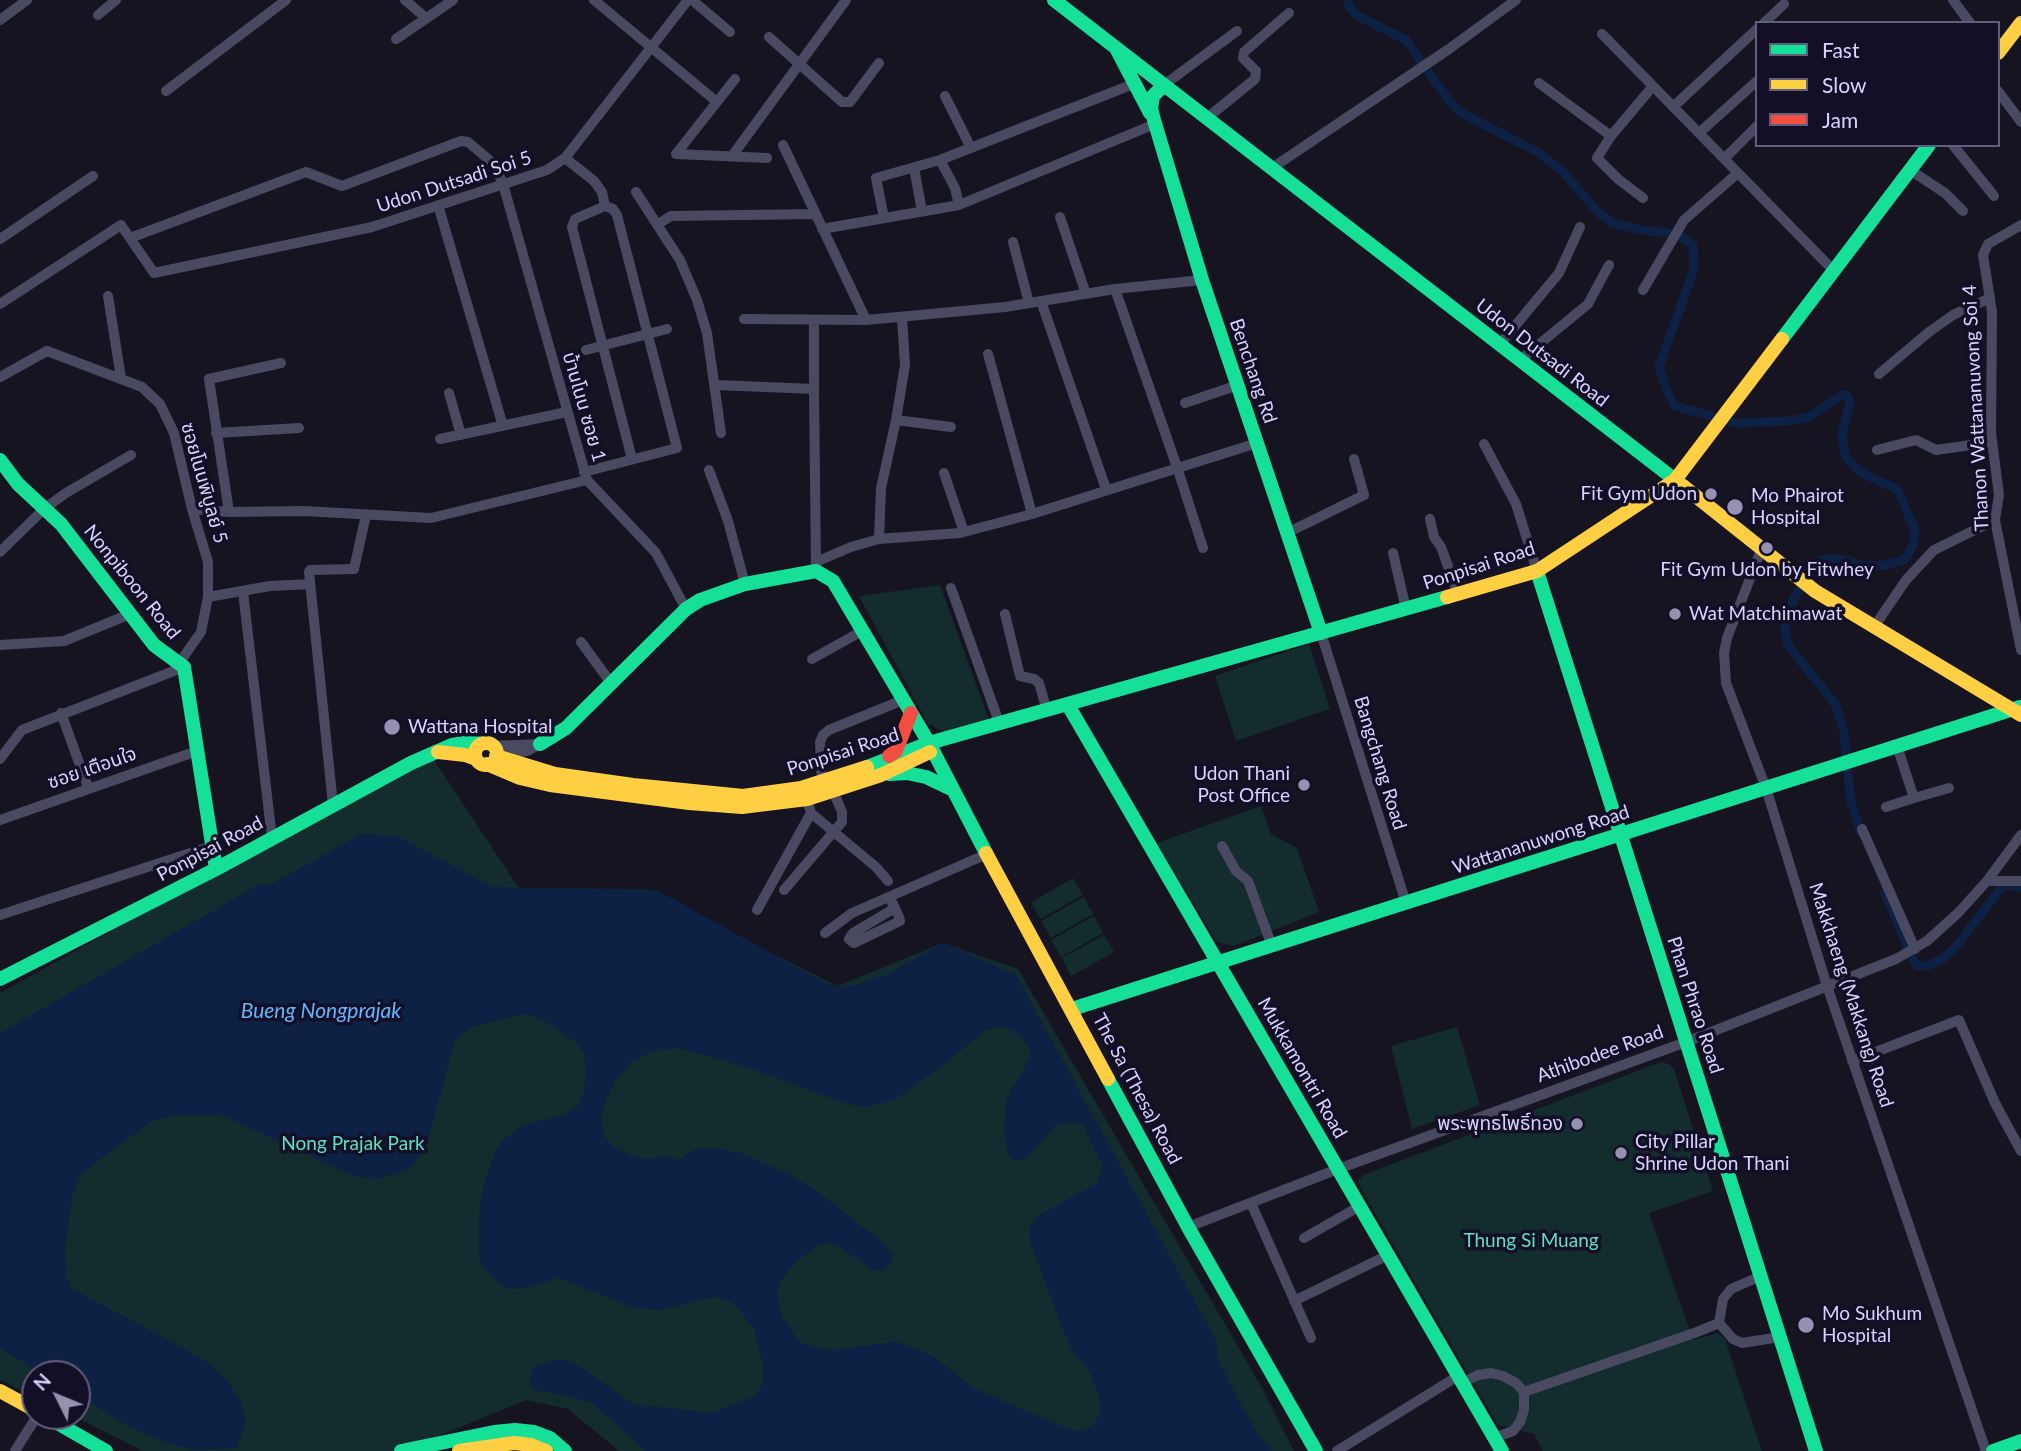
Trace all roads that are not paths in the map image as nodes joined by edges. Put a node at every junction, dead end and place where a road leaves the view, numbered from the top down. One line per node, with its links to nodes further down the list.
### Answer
1 (27, 0): 16 (street)
2 (116, 0): 14 (street)
3 (286, 0): 37 (street)
4 (405, 0): 15 (street)
5 (453, 0): 15 (street)
6 (594, 0): 27 (street)
7 (690, 0): 21 (street); 27 (street, Udon Dutsadi Soi 5)
8 (846, 0): 30 (street)
9 (1516, 0): 57 (street)
10 (1953, 0): 18 (street)
11 (1062, 2): 26 (street, Udon Dutsadi Road)
12 (1784, 4): 17 (street)
13 (1289, 13): 42 (street)
14 (98, 15)
15 (426, 18): 25 (street)
16 (0, 20)
17 (1766, 21)
18 (1968, 21)
19 (2020, 26): 28 (street)
20 (1237, 31): 35 (street)
21 (730, 32)
22 (1755, 32): 41 (street)
23 (1602, 34): 36 (street)
24 (769, 37): 30 (street)
25 (396, 39)
26 (1115, 47): 33 (street, Benchang Rd); 35 (street, Udon Dutsadi Road)
27 (651, 48): 40 (street); 53 (street, Udon Dutsadi Soi 5)
28 (2000, 51)
29 (879, 63): 30 (street)
30 (800, 65): 52 (street)
31 (735, 79): 40 (street)
32 (1755, 82): 46 (street)
33 (1136, 83): 43 (street, Benchang Rd); 51 (street)
34 (1539, 83): 47 (street)
35 (1164, 85): 42 (street, Udon Dutsadi Road); 43 (street, Benchang Rd)
36 (1653, 86): 41 (street); 47 (street)
37 (166, 91)
38 (2000, 93): 44 (street)
39 (945, 96): 51 (street)
40 (717, 102): 52 (street)
41 (1673, 107): 46 (street)
42 (1207, 118): 57 (street, Udon Dutsadi Road)
43 (1154, 122): 67 (street); 83 (street, Benchang Rd)
44 (2021, 122)
45 (1755, 128): 55 (street)
46 (1699, 133): 55 (street)
47 (1611, 136): 65 (street)
48 (783, 145): 71 (street)
49 (1927, 147): 59 (street, Ponpisai Road)
50 (1955, 147): 64 (street)
51 (971, 148): 56 (street)
52 (732, 156): 54 (street)
53 (565, 158): 62 (street, Udon Dutsadi Soi 5); 68 (street)
54 (767, 158)
55 (1724, 159): 60 (street)
56 (940, 160): 58 (street); 67 (street)
57 (1272, 168): 98 (street, Udon Dutsadi Road)
58 (914, 169): 69 (street); 73 (street)
59 (1910, 170): 70 (street); 82 (street, Ponpisai Road)
60 (1738, 173): 82 (street); 85 (street)
61 (93, 176): 79 (street)
62 (503, 184): 66 (street, Udon Dutsadi Soi 5); 78 (street, บ้านโนน ซอย 1); 112 (street, บ้านโนน ซอย 1)
63 (636, 192): 74 (street)
64 (1994, 196)
65 (1643, 198)
66 (438, 205): 78 (street, Udon Dutsadi Soi 5); 114 (street)
67 (960, 205): 69 (street)
68 (605, 206): 97 (street); 99 (street)
69 (922, 211): 73 (street)
70 (1963, 211)
71 (816, 214): 74 (street); 77 (street)
72 (1060, 217): 86 (street)
73 (884, 218): 77 (street)
74 (658, 224): 107 (street)
75 (2021, 225): 88 (street, Thanon Wattananuvong Soi 4)
76 (1580, 227): 98 (street)
77 (822, 229): 95 (street)
78 (130, 238): 91 (street)
79 (0, 239)
80 (1013, 242): 90 (street)
81 (1609, 265): 102 (street)
82 (1834, 271): 133 (street, Ponpisai Road)
83 (1202, 280): 84 (street); 108 (street, Benchang Rd)
84 (1115, 289): 86 (street); 129 (street)
85 (1643, 290)
86 (1086, 294): 89 (street)
87 (108, 296): 106 (street)
88 (1990, 298): 104 (street); 121 (street, Thanon Wattananuvong Soi 4)
89 (1041, 301): 90 (street); 134 (street)
90 (1028, 303): 92 (street)
91 (0, 304)
92 (902, 317): 95 (street); 113 (street)
93 (744, 319): 94 (street)
94 (814, 320): 95 (street); 109 (street)
95 (866, 320)
96 (667, 329): 97 (street)
97 (648, 334): 99 (street); 126 (street)
98 (1500, 344): 102 (street, Udon Dutsadi Road)
99 (603, 346): 100 (street); 126 (street)
100 (586, 350)
101 (988, 354): 138 (street)
102 (1520, 360): 133 (street, Udon Dutsadi Road)
103 (281, 363): 117 (street)
104 (1879, 374)
105 (0, 377): 106 (street, ซอยโนนพิบูลย์ 5)
106 (121, 378): 136 (street, ซอยโนนพิบูลย์ 5)
107 (716, 385): 109 (street); 118 (street)
108 (1238, 385): 111 (street); 122 (street, Benchang Rd)
109 (814, 389): 149 (street)
110 (449, 393): 119 (street)
111 (1185, 403)
112 (567, 412): 114 (street); 132 (street, บ้านโนน ซอย 1)
113 (896, 420): 115 (street); 144 (street)
114 (503, 426): 119 (street)
115 (951, 427)
116 (299, 428): 117 (street)
117 (216, 433): 137 (street)
118 (721, 433)
119 (461, 435): 120 (street)
120 (440, 439)
121 (1992, 442): 124 (street); 141 (street, Thanon Wattananuvong Soi 4)
122 (1257, 443): 129 (street); 143 (street, Benchang Rd)
123 (1483, 444): 150 (street)
124 (1877, 450)
125 (131, 455): 135 (street)
126 (632, 459): 132 (street)
127 (1354, 459): 143 (street)
128 (0, 460): 135 (street, Nonpiboon Road)
129 (1177, 467): 134 (street); 145 (street)
130 (709, 470): 152 (street)
131 (944, 473): 142 (street)
132 (585, 476): 139 (street); 157 (street, บ้านโนน ซอย 1)
133 (1675, 480): 146 (street, Udon Dutsadi Road); 150 (street, Ponpisai Road)
134 (1106, 489): 138 (street)
135 (45, 508): 147 (street); 159 (street, Nonpiboon Road)
136 (192, 509): 137 (street); 156 (street, ซอยโนนพิบูลย์ 5)
137 (229, 512): 139 (street)
138 (1032, 514): 142 (street)
139 (366, 515): 151 (street)
140 (1430, 519): 155 (street)
141 (1995, 520): 161 (street); 166 (street, Thanon Wattananuvong Soi 4)
142 (964, 532): 144 (street)
143 (1287, 533): 163 (street, Benchang Rd)
144 (879, 539): 149 (street)
145 (1203, 548)
146 (1761, 550): 161 (street, Udon Dutsadi Road); 186 (street, Makkhaeng (Makkang) Road)
147 (0, 552)
148 (1393, 553): 158 (street)
149 (816, 567): 152 (street); 162 (street, The Sa (Thesa) Road)
150 (1537, 571): 155 (street, Ponpisai Road); 196 (street, Phan Phrao Road)
151 (310, 584): 154 (street); 190 (street)
152 (745, 584): 157 (street)
153 (951, 588): 176 (street)
154 (243, 592): 156 (street); 198 (street)
155 (1458, 594): 158 (street, Ponpisai Road)
156 (208, 597): 168 (street, ซอยโนนพิบูลย์ 5)
157 (686, 609): 169 (street)
158 (1406, 609): 163 (street, Ponpisai Road)
159 (130, 614): 165 (street); 168 (street, Nonpiboon Road)
160 (1005, 614): 173 (street)
161 (1874, 627): 172 (street, Udon Dutsadi Road)
162 (864, 630): 167 (street); 170 (street, The Sa (Thesa) Road)
163 (1321, 633): 171 (street, Ponpisai Road); 208 (street, Bangchang Road)
164 (580, 642): 169 (street)
165 (0, 645)
166 (2021, 650)
167 (812, 659)
168 (182, 665): 174 (street); 179 (street, Nonpiboon Road)
169 (611, 683): 180 (street)
170 (903, 699): 175 (street, The Sa (Thesa) Road); 184 (street)
171 (1068, 705): 173 (street, Ponpisai Road); 215 (street, Mukkamontri Road)
172 (2018, 710): 177 (street, Wattananuwong Road)
173 (1047, 711): 176 (street, Ponpisai Road)
174 (61, 713): 182 (street); 185 (street)
175 (911, 713): 178 (street, The Sa (Thesa) Road); 183 (street)
176 (1000, 725): 178 (street, Ponpisai Road)
177 (1897, 746): 186 (street, Wattananuwong Road); 189 (street)
178 (931, 747): 183 (street, Ponpisai Road); 188 (street, The Sa (Thesa) Road)
179 (197, 751): 185 (street, ซอย เตือนใจ); 199 (street, Nonpiboon Road)
180 (530, 753): 181 (street, Ponpisai Road); 181 (street); 184 (street, Ponpisai Road)
181 (487, 754): 190 (street, Ponpisai Road); 191 (street, Ponpisai Road)
182 (0, 759)
183 (881, 769): 184 (street, Ponpisai Road); 188 (street)
184 (828, 786): 191 (street, Ponpisai Road); 195 (street)
185 (88, 787): 193 (street, ซอย เตือนใจ)
186 (1766, 788): 196 (street, Wattananuwong Road); 217 (street, Makkhaeng (Makkang) Road)
187 (1949, 788): 189 (street)
188 (951, 789): 201 (street, The Sa (Thesa) Road)
189 (1914, 798): 192 (street)
190 (333, 805): 198 (street, Ponpisai Road)
191 (809, 806): 195 (street); 210 (street)
192 (1886, 807)
193 (0, 820)
194 (1862, 829): 214 (street)
195 (835, 831): 203 (street); 206 (street)
196 (1621, 834): 208 (street, Wattananuwong Road); 219 (street, Phan Phrao Road)
197 (2021, 835): 204 (street, Athibodee Road)
198 (272, 838): 202 (street, Ponpisai Road)
199 (212, 846): 202 (street, Nonpiboon Road); 211 (street)
200 (1222, 846): 213 (street)
201 (987, 854): 207 (street); 218 (street, The Sa (Thesa) Road)
202 (216, 869): 216 (street, Ponpisai Road)
203 (888, 881)
204 (1987, 881): 205 (street); 214 (street, Athibodee Road)
205 (2021, 881)
206 (784, 890)
207 (889, 897): 209 (street); 212 (street)
208 (1406, 903): 213 (street, Wattananuwong Road)
209 (895, 908)
210 (757, 910)
211 (0, 915)
212 (825, 933)
213 (1272, 946): 215 (street, Wattananuwong Road)
214 (1915, 949): 217 (street, Athibodee Road)
215 (1219, 963): 218 (street, Wattananuwong Road); 222 (street, Mukkamontri Road)
216 (0, 979)
217 (1827, 986): 219 (street, Athibodee Road); 220 (street, Makkhaeng (Makkang) Road)
218 (1072, 1009): 225 (street, The Sa (Thesa) Road)
219 (1686, 1042): 222 (street, Athibodee Road); 228 (street, Phan Phrao Road)
220 (1852, 1060): 221 (street); 251 (street, Makkhaeng (Makkang) Road)
221 (2021, 1151)
222 (1338, 1169): 223 (street, Athibodee Road); 224 (street, Mukkamontri Road)
223 (1251, 1203): 225 (street, Athibodee Road); 229 (street)
224 (1360, 1206): 226 (street); 227 (street, Mukkamontri Road)
225 (1188, 1227): 247 (street, The Sa (Thesa) Road)
226 (1304, 1238)
227 (1388, 1255): 229 (street); 233 (street, Mukkamontri Road)
228 (1760, 1276): 230 (street); 231 (street, Phan Phrao Road)
229 (1294, 1301): 232 (street)
230 (1719, 1323): 231 (street); 235 (street)
231 (1780, 1337): 250 (street, Phan Phrao Road)
232 (1311, 1338)
233 (1460, 1380): 235 (street); 239 (street, Mukkamontri Road); 248 (street)
234 (0, 1391): 236 (street)
235 (1524, 1392): 239 (street)
236 (21, 1402)
237 (28, 1430): 241 (street)
238 (69, 1430): 242 (street)
239 (1494, 1438): 249 (street, Mukkamontri Road)
240 (2021, 1441): 252 (street)
241 (15, 1451)
242 (106, 1451)
243 (401, 1451): 246 (street)
244 (459, 1451): 245 (street)
245 (546, 1451)
246 (565, 1451)
247 (1316, 1451)
248 (1337, 1451)
249 (1502, 1451)
250 (1816, 1451)
251 (1986, 1451)
252 (1993, 1451)

